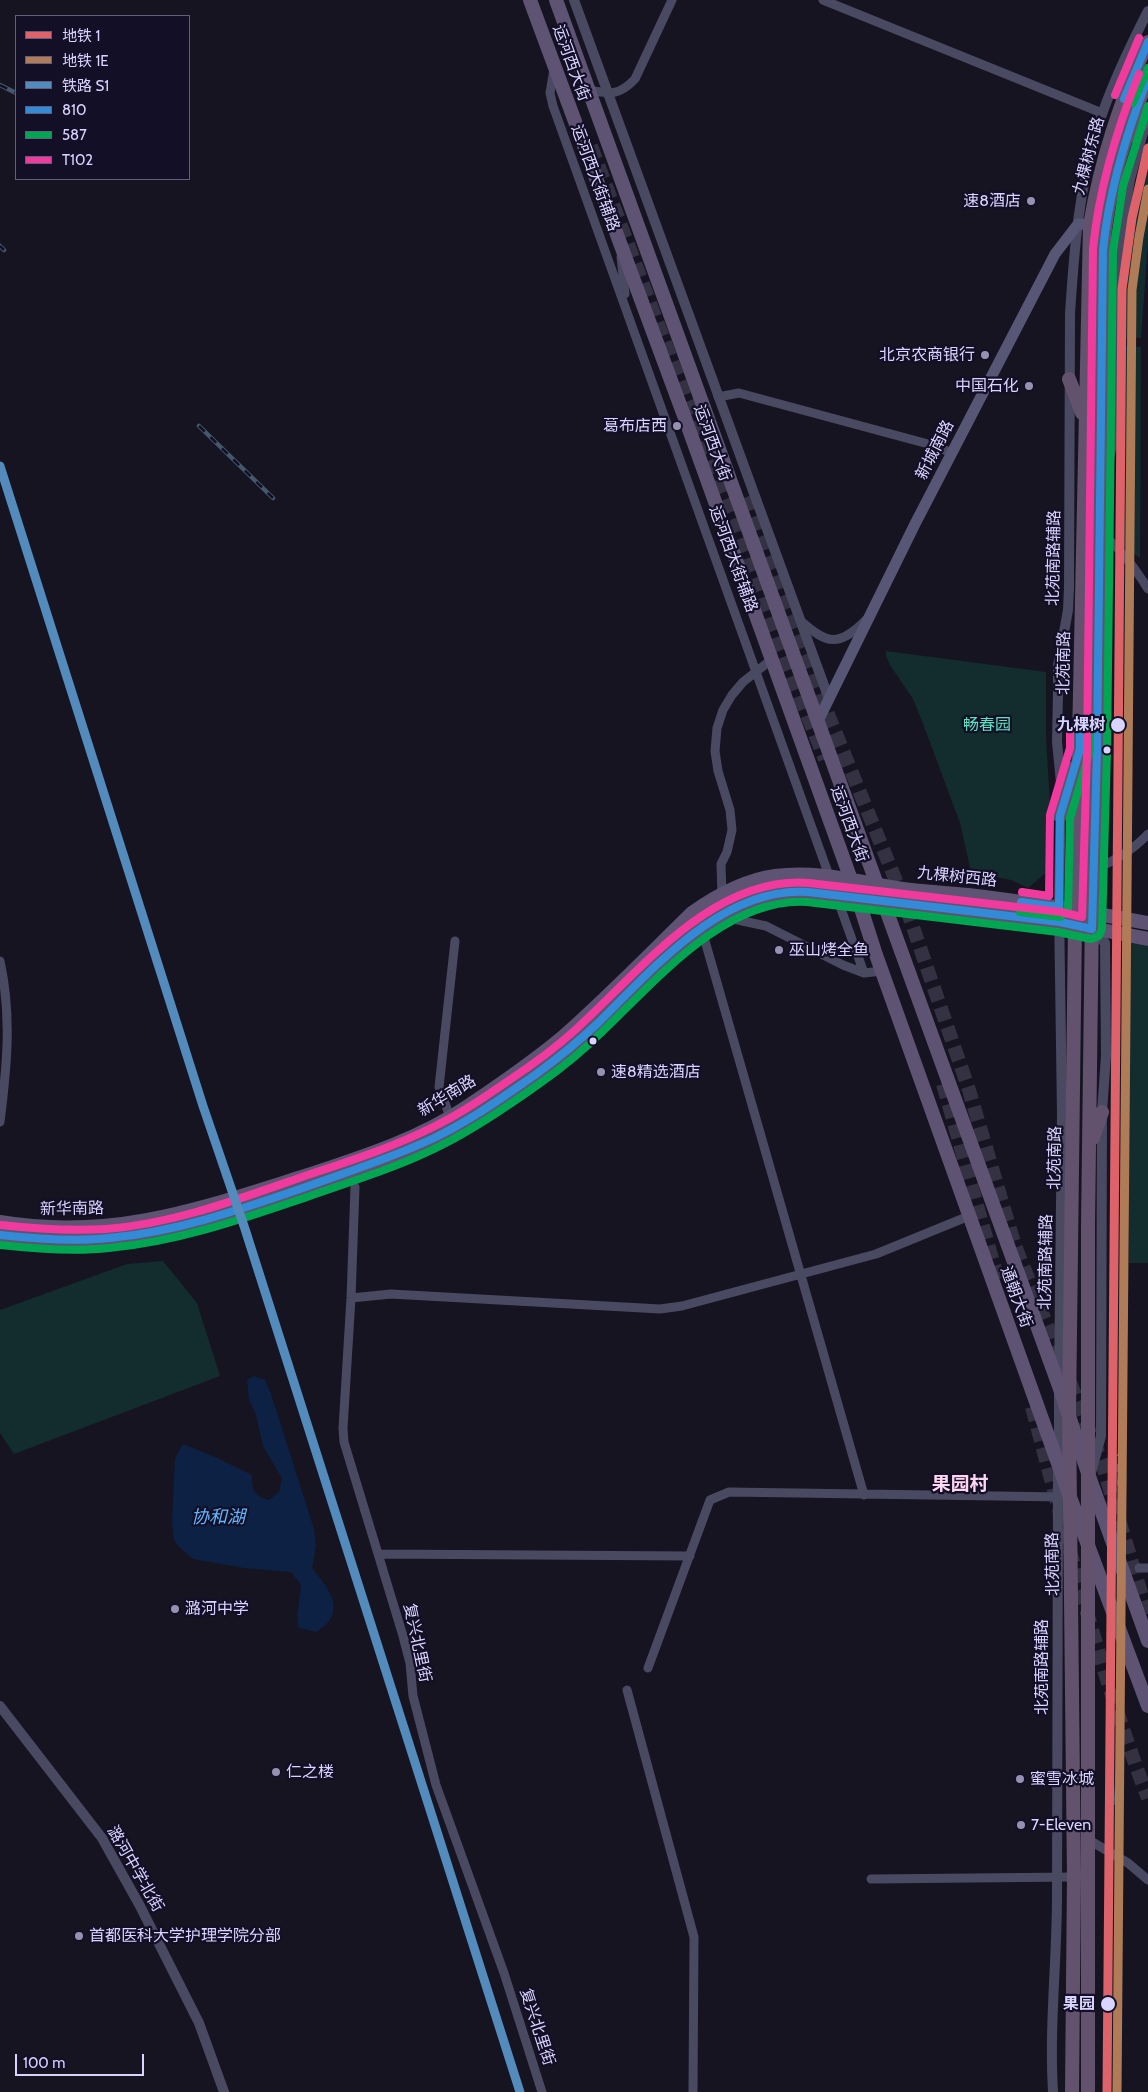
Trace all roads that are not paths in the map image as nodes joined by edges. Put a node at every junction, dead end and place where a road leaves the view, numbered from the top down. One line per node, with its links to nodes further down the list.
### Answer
1 (530, 0): 8 (main road, 运河西大街)
2 (556, 0): 10 (main road, 运河西大街)
3 (574, 0): 11 (street)
4 (672, 0): 11 (street)
5 (823, 0): 12 (street)
6 (1148, 11): 12 (street, 北苑南路辅路)
7 (1148, 42): 15 (highway, 九棵树东路)
8 (554, 69): 17 (main road, 运河西大街); 18 (street, 运河西大街辅路)
9 (1148, 78): 14 (highway, 九棵树东路)
10 (588, 90): 11 (street); 31 (main road, 运河西大街)
11 (608, 94): 20 (street)
12 (1102, 113): 15 (street, 北苑南路辅路)
13 (1148, 116): 14 (highway); 23 (street)
14 (1125, 141): 16 (highway, 九棵树东路)
15 (1084, 224): 16 (main road); 19 (street, 北苑南路辅路); 21 (highway, 北苑南路); 22 (main road, 新城南路)
16 (1105, 226): 23 (highway, 北苑南路)
17 (619, 242): 18 (street); 28 (main road, 运河西大街)
18 (627, 309): 29 (street, 运河西大街辅路)
19 (1070, 379): 21 (highway); 33 (street, 北苑南路辅路)
20 (718, 397): 22 (street); 27 (street)
21 (1085, 423): 32 (highway, 北苑南路)
22 (952, 453): 26 (main road, 新城南路)
23 (1101, 499): 24 (highway, 北苑南路)
24 (1100, 532): 25 (street); 35 (highway, 北苑南路)
25 (1148, 588)
26 (870, 617): 27 (street); 30 (main road, 新城南路)
27 (800, 619): 30 (street)
28 (771, 660): 29 (street); 37 (main road, 运河西大街)
29 (757, 672): 36 (street, 运河西大街辅路); 39 (street)
30 (829, 699): 31 (main road, 新城南路)
31 (818, 721): 38 (main road, 运河西大街)
32 (1080, 749): 33 (highway); 44 (highway, 北苑南路)
33 (1060, 816): 43 (street, 北苑南路辅路)
34 (1148, 834): 35 (street)
35 (1094, 869): 45 (highway, 北苑南路)
36 (830, 876): 37 (main road, 新华南路); 39 (main road, 新华南路); 40 (street, 运河西大街辅路)
37 (852, 881): 38 (main road, 九棵树西路); 41 (main road, 运河西大街)
38 (878, 885): 42 (main road, 通朝大街); 43 (main road, 九棵树西路)
39 (722, 895): 58 (main road, 新华南路)
40 (836, 896): 41 (main road, 新华南路); 46 (main road, 新华南路); 56 (street, 运河西大街辅路)
41 (858, 899): 42 (main road, 九棵树西路); 55 (main road, 通朝大街)
42 (884, 903): 47 (main road, 九棵树西路); 67 (main road, 通朝大街)
43 (1059, 907): 44 (main road, 九棵树西路); 47 (street, 北苑南路辅路)
44 (1076, 909): 45 (main road, 九棵树西路); 49 (highway, 北苑南路)
45 (1092, 912): 48 (main road, 九棵树西路); 51 (highway, 北苑南路)
46 (719, 916): 50 (main road, 新华南路); 56 (street)
47 (1060, 922): 49 (main road, 九棵树西路); 67 (street, 北苑南路辅路)
48 (1148, 923)
49 (1075, 925): 51 (main road, 九棵树西路); 68 (highway, 北苑南路)
50 (701, 927): 64 (main road, 新华南路); 65 (street)
51 (1092, 929): 52 (main road, 九棵树西路); 57 (street); 60 (highway, 北苑南路)
52 (1148, 939)
53 (455, 941): 58 (street)
54 (0, 961): 59 (street)
55 (882, 971): 56 (street); 62 (main road, 通朝大街)
56 (864, 973)
57 (1102, 1112): 60 (highway); 70 (street)
58 (450, 1117): 63 (main road, 新华南路)
59 (0, 1122)
60 (1089, 1150): 70 (highway, 北苑南路)
61 (355, 1187): 66 (street, 复兴北里街)
62 (969, 1216): 65 (street); 69 (main road, 通朝大街)
63 (0, 1222)
64 (0, 1235)
65 (800, 1274): 66 (street); 71 (street)
66 (351, 1298): 74 (street, 复兴北里街)
67 (1059, 1386): 68 (main road, 通朝大街); 69 (street, 北苑南路辅路)
68 (1069, 1414): 70 (main road, 通朝大街); 72 (highway, 北苑南路)
69 (1058, 1466): 72 (main road, 通朝大街)
70 (1090, 1479): 73 (highway, 北苑南路); 76 (main road, 通朝大街)
71 (864, 1495): 72 (street); 75 (street)
72 (1064, 1497): 73 (main road, 通朝大街); 82 (street, 北苑南路辅路); 83 (highway, 北苑南路)
73 (1088, 1543): 80 (main road, 通朝大街); 81 (highway, 北苑南路)
74 (379, 1554): 75 (street); 87 (street, 复兴北里街)
75 (690, 1556): 77 (street)
76 (1148, 1641)
77 (648, 1668)
78 (627, 1690): 88 (street)
79 (0, 1706): 86 (street, 潞河中学北街)
80 (1148, 1706)
81 (1089, 1840): 85 (street); 91 (highway, 北苑南路)
82 (1057, 1877): 83 (street); 84 (street); 89 (street, 北苑南路辅路)
83 (1074, 1877): 90 (highway, 北苑南路)
84 (871, 1879)
85 (1148, 1880)
86 (224, 2092)
87 (542, 2092)
88 (694, 2092)
89 (1053, 2092)
90 (1072, 2092)
91 (1088, 2092)

